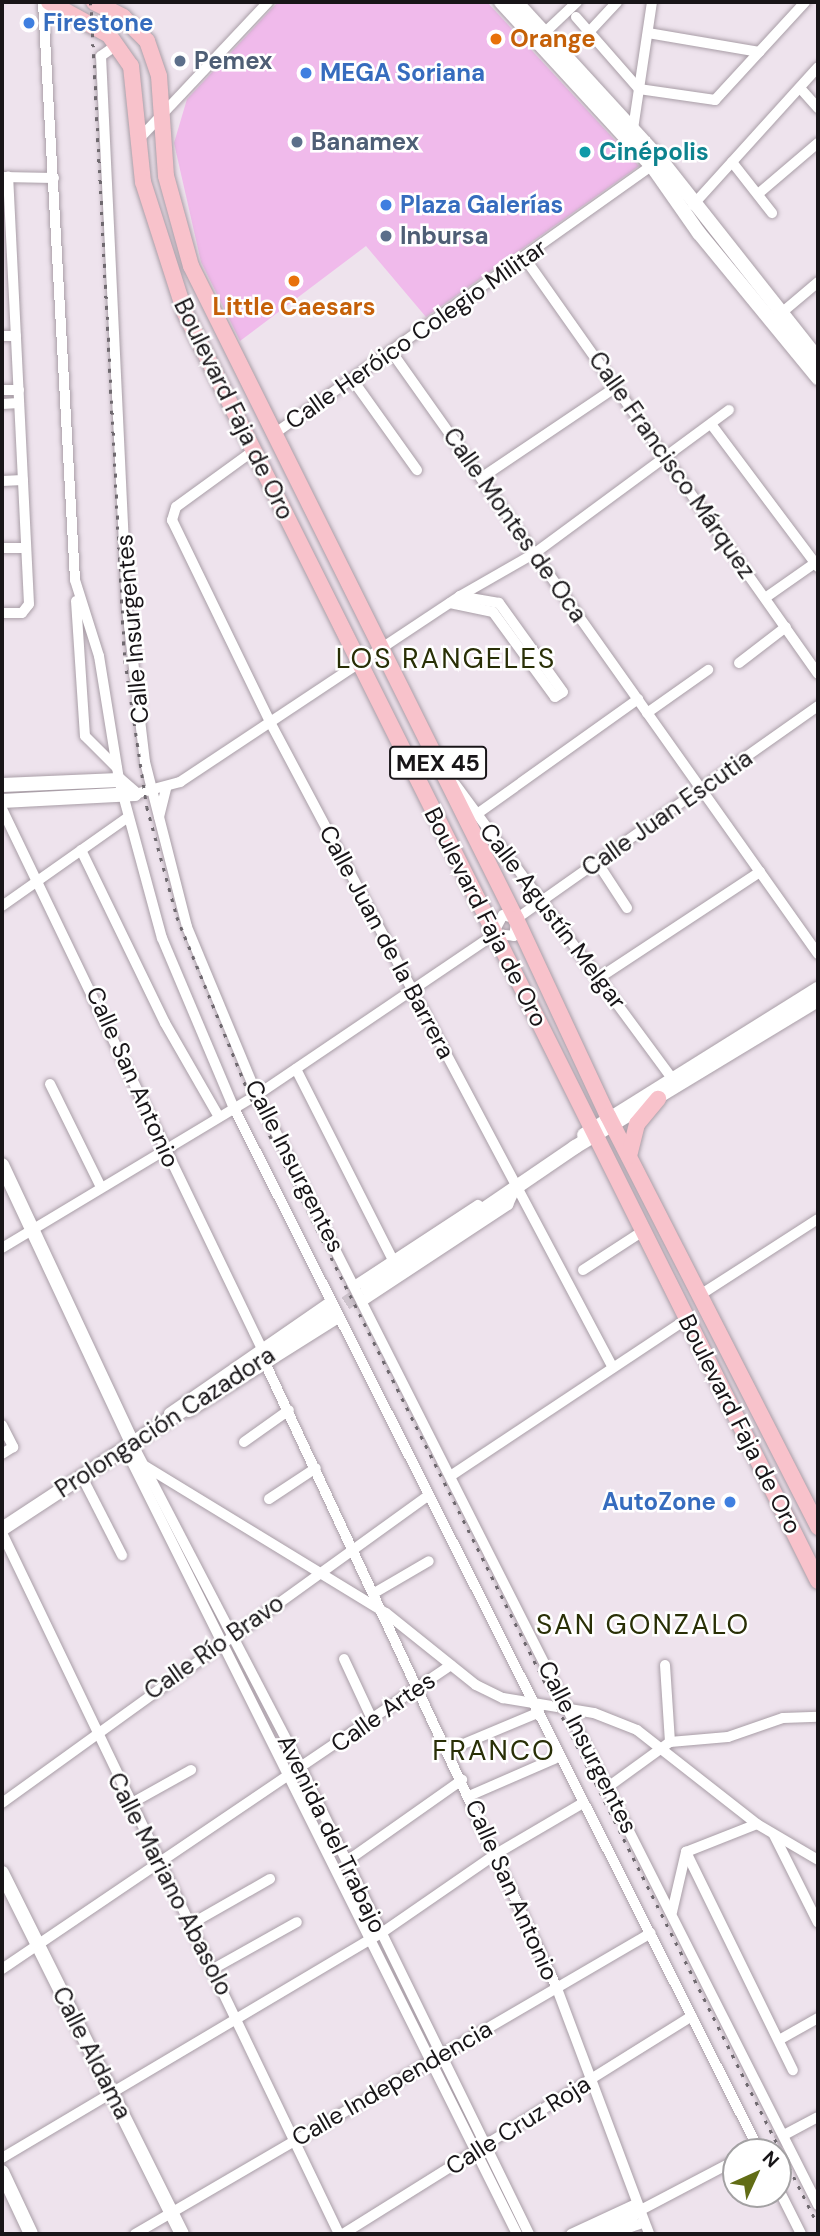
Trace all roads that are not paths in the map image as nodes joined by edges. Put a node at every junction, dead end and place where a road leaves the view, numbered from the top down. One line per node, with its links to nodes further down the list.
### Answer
1 (43, 2): 31 (street, Calle Insurgentes)
2 (49, 2): 12 (main road, Boulevard Faja de Oro / MEX 45)
3 (268, 2): 22 (street)
4 (502, 2): 15 (street)
5 (516, 2): 15 (street)
6 (577, 2): 15 (street)
7 (617, 2): 13 (street)
8 (652, 2): 14 (street)
9 (805, 2): 17 (street)
10 (97, 4): 12 (main road); 22 (main road, Boulevard Faja de Oro / MEX 45)
11 (576, 17): 13 (street)
12 (99, 29): 16 (main road, Boulevard Faja de Oro / MEX 45)
13 (590, 31): 20 (street)
14 (648, 33): 17 (street); 20 (street)
15 (542, 36): 23 (street); 28 (street)
16 (118, 44): 24 (main road, Boulevard Faja de Oro / MEX 45); 86 (street, Calle Insurgentes)
17 (759, 51): 20 (street)
18 (818, 67): 19 (street)
19 (800, 88): 21 (street); 27 (street)
20 (639, 89): 23 (street)
21 (818, 108)
22 (162, 115): 24 (street); 26 (main road, Boulevard Faja de Oro / MEX 45)
23 (633, 129): 28 (street)
24 (138, 139): 29 (main road, Boulevard Faja de Oro / MEX 45)
25 (818, 143): 32 (street)
26 (164, 158): 29 (main road); 54 (main road, Boulevard Faja de Oro / MEX 45)
27 (732, 162): 32 (street); 33 (street)
28 (656, 163): 33 (street); 36 (street, Calle Heróico Colegio Militar)
29 (140, 166): 55 (main road, Boulevard Faja de Oro / MEX 45)
30 (5, 177): 31 (street); 35 (street)
31 (54, 178): 65 (street, Calle Insurgentes)
32 (758, 194): 34 (street)
33 (689, 209): 40 (street)
34 (772, 213)
35 (6, 232): 38 (street)
36 (524, 257): 43 (street, Calle Heróico Colegio Militar); 47 (street, Calle Francisco Márquez)
37 (2, 282): 38 (street)
38 (13, 282): 41 (street)
39 (818, 282): 40 (street)
40 (776, 318): 44 (street)
41 (16, 335): 42 (street); 49 (street)
42 (2, 336)
43 (391, 351): 46 (street, Calle Heróico Colegio Militar); 58 (street, Calle Montes de Oca)
44 (811, 356): 45 (street)
45 (818, 378)
46 (352, 379): 54 (street, Calle Heróico Colegio Militar); 57 (street)
47 (616, 387): 56 (street, Calle Francisco Márquez); 58 (street)
48 (2, 390): 49 (street)
49 (19, 390): 50 (street)
50 (19, 403): 51 (street); 59 (street)
51 (2, 404)
52 (729, 410): 53 (street)
53 (711, 424): 56 (street); 64 (street)
54 (274, 435): 72 (main road, Boulevard Faja de Oro / MEX 45)
55 (253, 451): 73 (main road, Boulevard Faja de Oro / MEX 45); 80 (street, Calle Juan de la Barrera)
56 (666, 457): 63 (street); 67 (street, Calle Francisco Márquez)
57 (416, 470)
58 (481, 478): 63 (street, Calle Montes de Oca)
59 (23, 480): 60 (street); 62 (street)
60 (2, 481)
61 (2, 548): 62 (street)
62 (26, 548): 69 (street)
63 (535, 553): 66 (street); 77 (street, Calle Montes de Oca)
64 (817, 565): 67 (street)
65 (75, 580): 82 (street, Calle Insurgentes); 82 (street)
66 (460, 596): 68 (street); 71 (street)
67 (765, 598): 70 (street, Calle Francisco Márquez)
68 (450, 603): 71 (street); 72 (street)
69 (2, 613)
70 (786, 627): 74 (street); 76 (street, Calle Francisco Márquez)
71 (524, 647): 71 (street)
72 (380, 648): 73 (street); 81 (main road, Boulevard Faja de Oro / MEX 45)
73 (358, 663): 80 (street); 100 (main road, Boulevard Faja de Oro / MEX 45)
74 (739, 663)
75 (708, 670): 79 (street)
76 (818, 674)
77 (638, 699): 79 (street, Calle Montes de Oca); 89 (street)
78 (818, 706): 85 (street, Calle Juan Escutia)
79 (647, 713): 85 (street, Calle Montes de Oca)
80 (270, 722): 84 (street); 104 (street, Calle Juan de la Barrera)
81 (434, 755): 89 (street, Calle Agustín Melgar); 99 (main road, Boulevard Faja de Oro / MEX 45)
82 (118, 774): 83 (street); 86 (street)
83 (2, 785)
84 (166, 788): 86 (street); 91 (street)
85 (701, 789): 93 (street, Calle Juan Escutia); 94 (street, Calle Montes de Oca)
86 (136, 794): 87 (street); 90 (street, Calle Insurgentes); 91 (street, Calle Insurgentes)
87 (2, 801)
88 (2, 809): 95 (street, Calle San Antonio)
89 (477, 814): 96 (street, Calle Agustín Melgar)
90 (128, 817): 92 (street); 111 (street, Calle Insurgentes)
91 (160, 828): 109 (street, Calle Insurgentes)
92 (81, 850): 95 (street); 112 (street)
93 (597, 862): 96 (street, Calle Juan Escutia); 98 (street)
94 (760, 872): 101 (street, Calle Montes de Oca); 102 (street)
95 (39, 880): 97 (street); 115 (street, Calle San Antonio)
96 (542, 901): 99 (street, Calle Juan Escutia); 102 (street, Calle Agustín Melgar)
97 (2, 906)
98 (626, 908)
99 (516, 919): 100 (street); 100 (street); 113 (main road, Boulevard Faja de Oro / MEX 45)
100 (495, 934): 104 (street); 114 (main road, Boulevard Faja de Oro / MEX 45)
101 (818, 954)
102 (599, 978): 107 (street, Calle Agustín Melgar)
103 (818, 989): 107 (street)
104 (413, 990): 106 (street); 119 (street, Calle Juan de la Barrera)
105 (818, 1000): 110 (street)
106 (296, 1069): 109 (street); 124 (street)
107 (671, 1077): 113 (street)
108 (50, 1084): 118 (street)
109 (257, 1095): 111 (street); 126 (street, Calle Insurgentes)
110 (658, 1099): 113 (street); 116 (main road)
111 (233, 1107): 112 (street); 128 (street, Calle Insurgentes)
112 (218, 1115): 115 (street)
113 (611, 1121): 114 (street); 116 (main road, Boulevard Faja de Oro / MEX 45)
114 (594, 1132): 119 (street); 122 (main road, Boulevard Faja de Oro / MEX 45)
115 (165, 1148): 118 (street); 130 (street, Calle San Antonio)
116 (629, 1157): 127 (main road, Boulevard Faja de Oro / MEX 45)
117 (2, 1165): 121 (street, Avenida del Trabajo)
118 (101, 1187): 121 (street)
119 (515, 1188): 124 (street); 126 (street); 132 (street, Calle Juan de la Barrera)
120 (818, 1219): 127 (street)
121 (32, 1230): 123 (street); 137 (street, Avenida del Trabajo)
122 (643, 1231): 125 (street); 129 (main road, Boulevard Faja de Oro / MEX 45)
123 (2, 1248)
124 (393, 1261): 126 (street)
125 (583, 1270)
126 (363, 1291): 141 (street, Calle Insurgentes)
127 (700, 1295): 144 (main road, Boulevard Faja de Oro / MEX 45)
128 (332, 1312): 130 (street); 131 (street); 135 (street, Prolongación Cazadora); 143 (street, Calle Insurgentes)
129 (687, 1319): 132 (street); 146 (main road, Boulevard Faja de Oro / MEX 45)
130 (261, 1347): 135 (street)
131 (266, 1365): 133 (street, Calle San Antonio); 135 (street)
132 (613, 1368): 141 (street)
133 (289, 1410): 136 (street); 140 (street, Calle San Antonio)
134 (2, 1424): 138 (street)
135 (160, 1424): 137 (street, Prolongación Cazadora)
136 (244, 1442)
137 (128, 1447): 139 (street, Avenida del Trabajo); 139 (street); 142 (street, Prolongación Cazadora); 157 (street, Avenida del Trabajo)
138 (2, 1454)
139 (144, 1465): 152 (street); 156 (street, Avenida del Trabajo)
140 (316, 1468): 145 (street); 149 (street, Calle San Antonio)
141 (452, 1475): 163 (street, Calle Insurgentes)
142 (82, 1477): 148 (street, Prolongación Cazadora); 150 (street)
143 (429, 1496): 149 (street, Calle Río Bravo); 162 (street, Calle Insurgentes)
144 (803, 1497): 146 (main road); 147 (main road, Boulevard Faja de Oro / MEX 45)
145 (269, 1499)
146 (782, 1508): 153 (main road, Boulevard Faja de Oro / MEX 45)
147 (818, 1527)
148 (2, 1531): 166 (street, Calle Mariano Abasolo)
149 (355, 1547): 152 (street, Calle Río Bravo); 154 (street, Calle San Antonio)
150 (122, 1555)
151 (429, 1561): 154 (street)
152 (319, 1572): 155 (street); 156 (street, Calle Río Bravo)
153 (818, 1581)
154 (376, 1592): 155 (street, Calle San Antonio)
155 (386, 1612): 159 (street); 161 (street, Calle San Antonio)
156 (233, 1634): 157 (street, Calle Río Bravo); 170 (street, Avenida del Trabajo)
157 (222, 1642): 166 (street, Calle Río Bravo); 172 (street, Avenida del Trabajo)
158 (344, 1659): 165 (street)
159 (451, 1665): 161 (street, Calle Artes); 162 (street)
160 (665, 1665): 167 (street)
161 (420, 1686): 165 (street, Calle Artes); 168 (street, Calle San Antonio)
162 (538, 1707): 163 (street); 168 (street); 177 (street, Calle Insurgentes)
163 (568, 1707): 167 (street); 174 (street, Calle Insurgentes)
164 (818, 1717): 167 (street)
165 (372, 1719): 170 (street, Calle Artes)
166 (93, 1732): 176 (street, Calle Río Bravo); 178 (street, Calle Mariano Abasolo)
167 (667, 1745): 174 (street); 179 (street)
168 (449, 1750): 173 (street, Calle San Antonio)
169 (554, 1759): 175 (street)
170 (302, 1768): 172 (street, Calle Artes); 184 (street, Avenida del Trabajo)
171 (191, 1770): 178 (street)
172 (289, 1776): 185 (street, Calle Artes); 196 (street, Avenida del Trabajo)
173 (462, 1780): 175 (street, Calle San Antonio); 184 (street)
174 (608, 1787): 189 (street, Calle Insurgentes)
175 (469, 1796): 182 (street, Calle San Antonio)
176 (2, 1803)
177 (583, 1803): 182 (street); 194 (street, Calle Insurgentes)
178 (130, 1804): 185 (street, Calle Mariano Abasolo)
179 (757, 1824): 180 (street); 181 (street)
180 (774, 1835): 183 (street); 192 (street)
181 (686, 1852): 188 (street); 204 (street)
182 (496, 1854): 195 (street); 200 (street, Calle San Antonio)
183 (818, 1860)
184 (347, 1861): 195 (street, Avenida del Trabajo)
185 (162, 1865): 193 (street, Calle Mariano Abasolo); 197 (street, Calle Artes)
186 (2, 1873): 197 (street, Calle Aldama)
187 (270, 1879): 193 (street)
188 (675, 1882): 189 (street); 190 (street)
189 (659, 1887): 190 (street, Calle Insurgentes)
190 (672, 1913): 210 (street, Calle Insurgentes)
191 (297, 1922): 199 (street)
192 (818, 1923)
193 (191, 1924): 199 (street, Calle Mariano Abasolo)
194 (651, 1933): 200 (street, Calle Independencia); 201 (street, Calle Insurgentes)
195 (380, 1934): 196 (street); 205 (street, Avenida del Trabajo)
196 (370, 1939): 202 (street); 205 (street, Avenida del Trabajo)
197 (37, 1945): 198 (street, Calle Artes); 208 (street, Calle Aldama)
198 (2, 1969)
199 (213, 1969): 202 (street, Calle Mariano Abasolo)
200 (556, 1986): 205 (street, Calle Independencia); 207 (street, Calle San Antonio)
201 (692, 2016): 207 (street, Calle Cruz Roja); 211 (street, Calle Insurgentes)
202 (237, 2018): 208 (street); 212 (street, Calle Mariano Abasolo)
203 (818, 2018): 204 (street)
204 (779, 2040): 206 (street)
205 (435, 2058): 212 (street, Calle Independencia); 213 (street, Avenida del Trabajo)
206 (793, 2070)
207 (592, 2078): 213 (street, Calle Cruz Roja); 220 (street, Calle San Antonio)
208 (113, 2096): 214 (street); 219 (street, Calle Aldama)
209 (818, 2117): 210 (street)
210 (784, 2135): 217 (street, Calle Insurgentes)
211 (751, 2138)
212 (295, 2140): 219 (street, Calle Independencia); 224 (street, Calle Mariano Abasolo)
213 (480, 2148): 224 (street, Calle Cruz Roja); 225 (street, Avenida del Trabajo); 226 (street, Avenida del Trabajo)
214 (2, 2158)
215 (722, 2168): 220 (street)
216 (2, 2172): 221 (street)
217 (818, 2206)
218 (788, 2208): 231 (street)
219 (171, 2212): 222 (street, Calle Independencia); 223 (street, Calle Aldama)
220 (636, 2214): 227 (street); 228 (street); 229 (street); 230 (street, Calle San Antonio)
221 (31, 2234)
222 (135, 2234)
223 (182, 2234)
224 (341, 2234)
225 (517, 2234)
226 (529, 2234)
227 (571, 2234)
228 (593, 2234)
229 (612, 2234)
230 (649, 2234)
231 (801, 2234)

